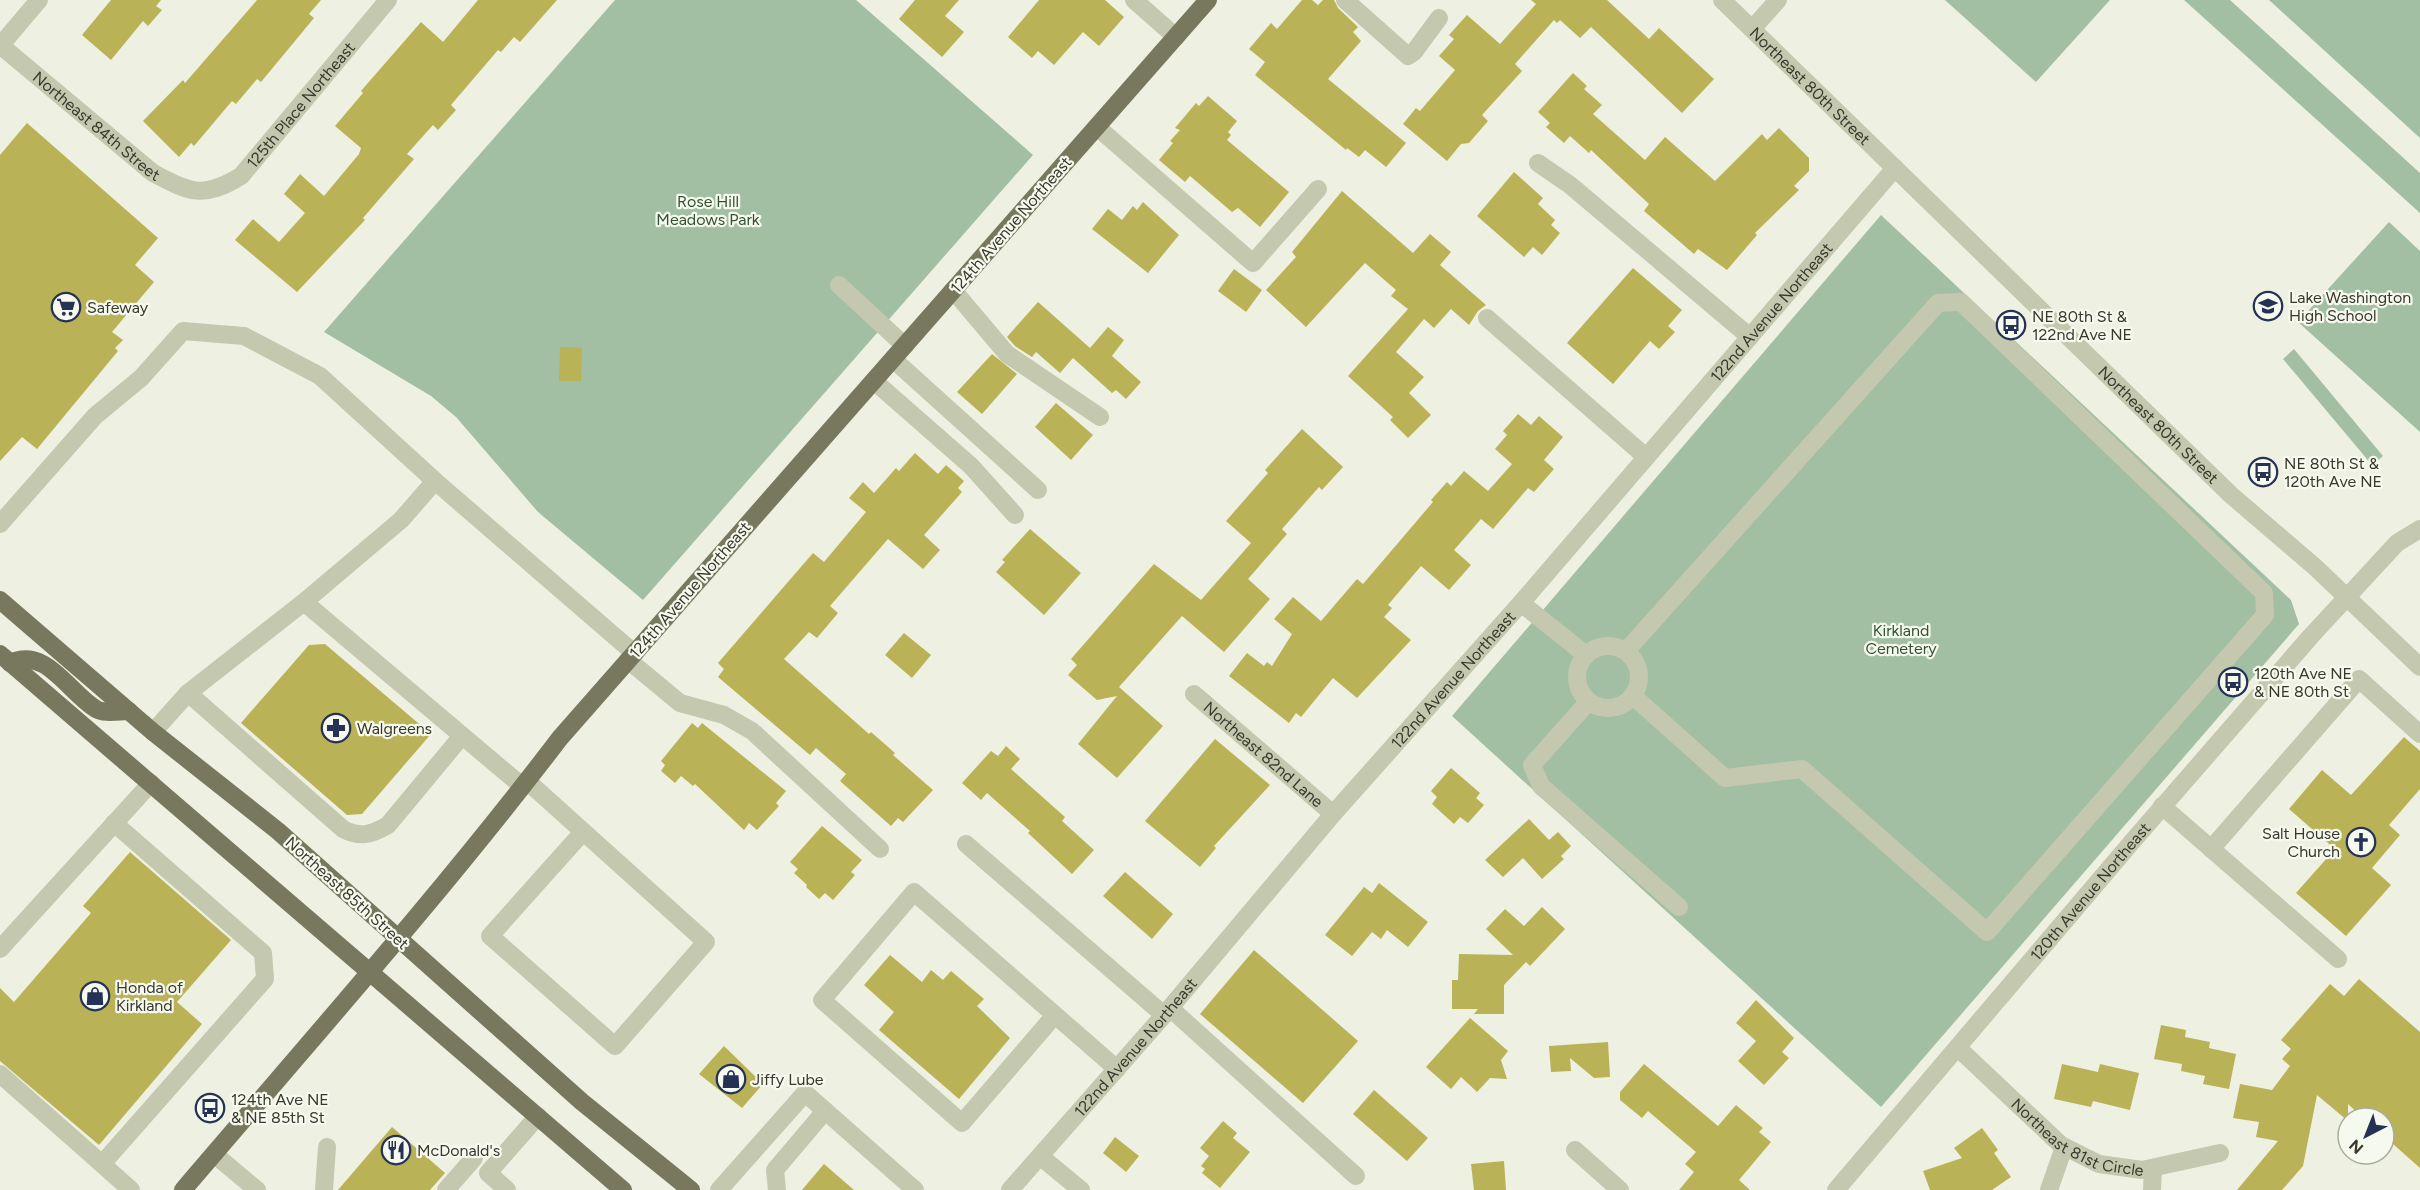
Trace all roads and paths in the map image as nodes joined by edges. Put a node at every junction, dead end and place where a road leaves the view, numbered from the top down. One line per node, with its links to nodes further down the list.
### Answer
1 (39, 0): 11 (street)
2 (388, 0): 16 (street, 125th Place Northeast)
3 (1134, 0): 10 (street)
4 (1208, 0): 10 (main road, 124th Avenue Northeast)
5 (1345, 0): 8 (street)
6 (1722, 0): 9 (street, Northeast 80th Street)
7 (1778, 0): 9 (street)
8 (1439, 18)
9 (1752, 29): 14 (street, Northeast 80th Street)
10 (1176, 37): 12 (main road, 124th Avenue Northeast)
11 (0, 46): 16 (street, Northeast 84th Street)
12 (1097, 127): 15 (street); 18 (main road, 124th Avenue Northeast)
13 (1538, 163): 20 (street)
14 (1895, 168): 20 (street, 122nd Avenue Northeast); 30 (street, Northeast 80th Street)
15 (1318, 189)
16 (201, 192)
17 (839, 285): 21 (street)
18 (953, 290): 21 (main road, 124th Avenue Northeast); 23 (street)
19 (1487, 318): 24 (street)
20 (1750, 337): 24 (street, 122nd Avenue Northeast)
21 (899, 352): 22 (main road, 124th Avenue Northeast); 26 (street)
22 (874, 381): 27 (street); 36 (main road, 124th Avenue Northeast)
23 (1100, 417)
24 (1646, 458): 33 (street, 122nd Avenue Northeast)
25 (435, 481): 28 (street); 32 (street); 36 (street)
26 (1038, 490)
27 (1015, 515)
28 (0, 524)
29 (2420, 529): 30 (street, 120th Avenue Northeast)
30 (2346, 597): 38 (street, Northeast 80th Street); 49 (street, 120th Avenue Northeast)
31 (0, 600): 43 (main road, Northeast 85th Street)
32 (304, 602): 39 (street); 46 (street)
33 (1521, 603): 35 (street); 50 (street, 122nd Avenue Northeast)
34 (1626, 651): 35 (street); 41 (street); 41 (street)
35 (1586, 655): 42 (street)
36 (631, 657): 48 (main road, 124th Avenue Northeast); 54 (street)
37 (5, 658): 43 (main road); 47 (main road)
38 (2420, 667)
39 (188, 693): 44 (street); 46 (street)
40 (1194, 694): 50 (street, Northeast 82nd Lane)
41 (1633, 696): 42 (street)
42 (1589, 701): 56 (street)
43 (129, 711): 44 (main road, Northeast 85th Street)
44 (153, 732): 57 (main road, Northeast 85th Street)
45 (2420, 734): 55 (street)
46 (460, 737): 48 (street)
47 (151, 783): 51 (street); 60 (main road)
48 (525, 784): 52 (street); 57 (main road, 124th Avenue Northeast)
49 (2162, 806): 55 (street); 63 (street, 120th Avenue Northeast)
50 (1333, 814): 61 (street, 122nd Avenue Northeast)
51 (114, 823): 58 (street); 75 (street)
52 (583, 832): 52 (street)
53 (966, 844): 61 (street)
54 (880, 849)
55 (2211, 849): 59 (street)
56 (1679, 907)
57 (398, 937): 60 (main road, 124th Avenue Northeast); 85 (main road, Northeast 85th Street)
58 (0, 949)
59 (2338, 959)
60 (370, 973): 67 (main road); 72 (main road, 124th Avenue Northeast)
61 (1167, 1012): 64 (street, 122nd Avenue Northeast); 77 (street)
62 (1055, 1015): 62 (street); 64 (street)
63 (1958, 1048): 69 (street, Northeast 81st Circle); 92 (street, 120th Avenue Northeast)
64 (1117, 1070): 73 (street, 122nd Avenue Northeast)
65 (0, 1074): 75 (street)
66 (825, 1111): 86 (street); 87 (street); 88 (street)
67 (538, 1116): 83 (street); 84 (main road)
68 (327, 1147): 81 (street)
69 (2064, 1147): 76 (street, Northeast 81st Circle); 93 (street)
70 (1575, 1150): 91 (street)
71 (2220, 1153): 76 (street, Northeast 81st Circle)
72 (214, 1154): 79 (main road, 124th Avenue Northeast); 80 (street)
73 (1041, 1157): 89 (street, 122nd Avenue Northeast); 90 (street)
74 (474, 1158): 82 (street)
75 (102, 1164): 78 (street)
76 (2153, 1168): 94 (street)
77 (1356, 1176)
78 (131, 1190)
79 (183, 1190)
80 (257, 1190)
81 (324, 1190)
82 (446, 1190)
83 (507, 1190)
84 (622, 1190)
85 (691, 1190)
86 (719, 1190)
87 (777, 1190)
88 (915, 1190)
89 (1010, 1190)
90 (1081, 1190)
91 (1620, 1190)
92 (1836, 1190)
93 (2049, 1190)
94 (2152, 1190)

